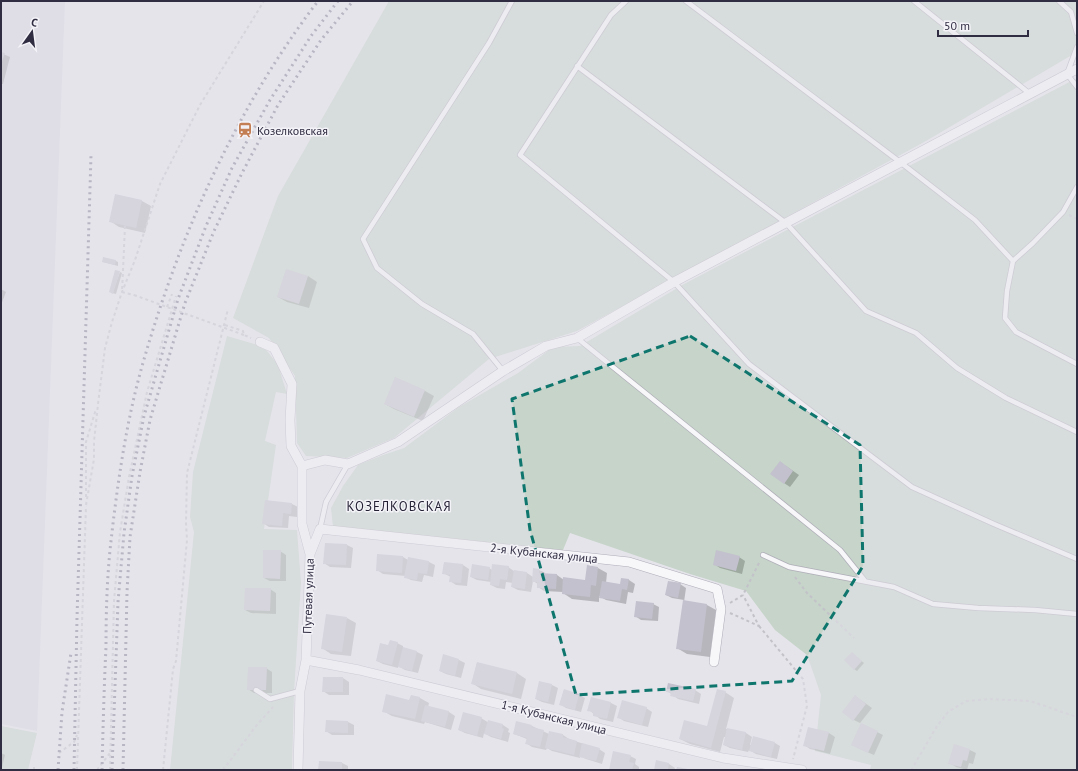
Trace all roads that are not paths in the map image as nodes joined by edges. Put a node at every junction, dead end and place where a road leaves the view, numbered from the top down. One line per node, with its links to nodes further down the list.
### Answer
1 (512, 1): 21 (lane)
2 (626, 1): 8 (lane)
3 (686, 1): 13 (lane)
4 (914, 1): 12 (lane)
5 (1060, 1): 6 (lane)
6 (1077, 34)
7 (1077, 47): 10 (lane)
8 (577, 66): 15 (lane); 17 (lane)
9 (1077, 69): 10 (street)
10 (1067, 74): 11 (lane); 12 (street)
11 (1077, 87)
12 (1029, 93): 13 (street)
13 (900, 162): 15 (street); 16 (lane)
14 (1077, 187): 16 (lane)
15 (786, 223): 17 (street); 22 (lane)
16 (1012, 261): 20 (lane)
17 (674, 282): 18 (street); 28 (lane)
18 (577, 338): 21 (street); 29 (lane)
19 (260, 342): 24 (street, Путевая улица)
20 (1077, 364)
21 (503, 371): 23 (street)
22 (1077, 432)
23 (348, 464): 24 (street); 25 (lane)
24 (302, 466): 26 (street, Путевая улица)
25 (320, 529): 26 (street); 32 (street, 2-я Кубанская улица)
26 (310, 554): 31 (street, Путевая улица)
27 (763, 555): 29 (lane)
28 (1077, 558)
29 (866, 581): 30 (lane)
30 (1077, 614)
31 (306, 660): 34 (street, Путевая улица); 36 (street, 1-я Кубанская улица)
32 (714, 662)
33 (256, 690): 34 (lane)
34 (300, 691): 35 (street, Путевая улица)
35 (298, 770)
36 (802, 770)

